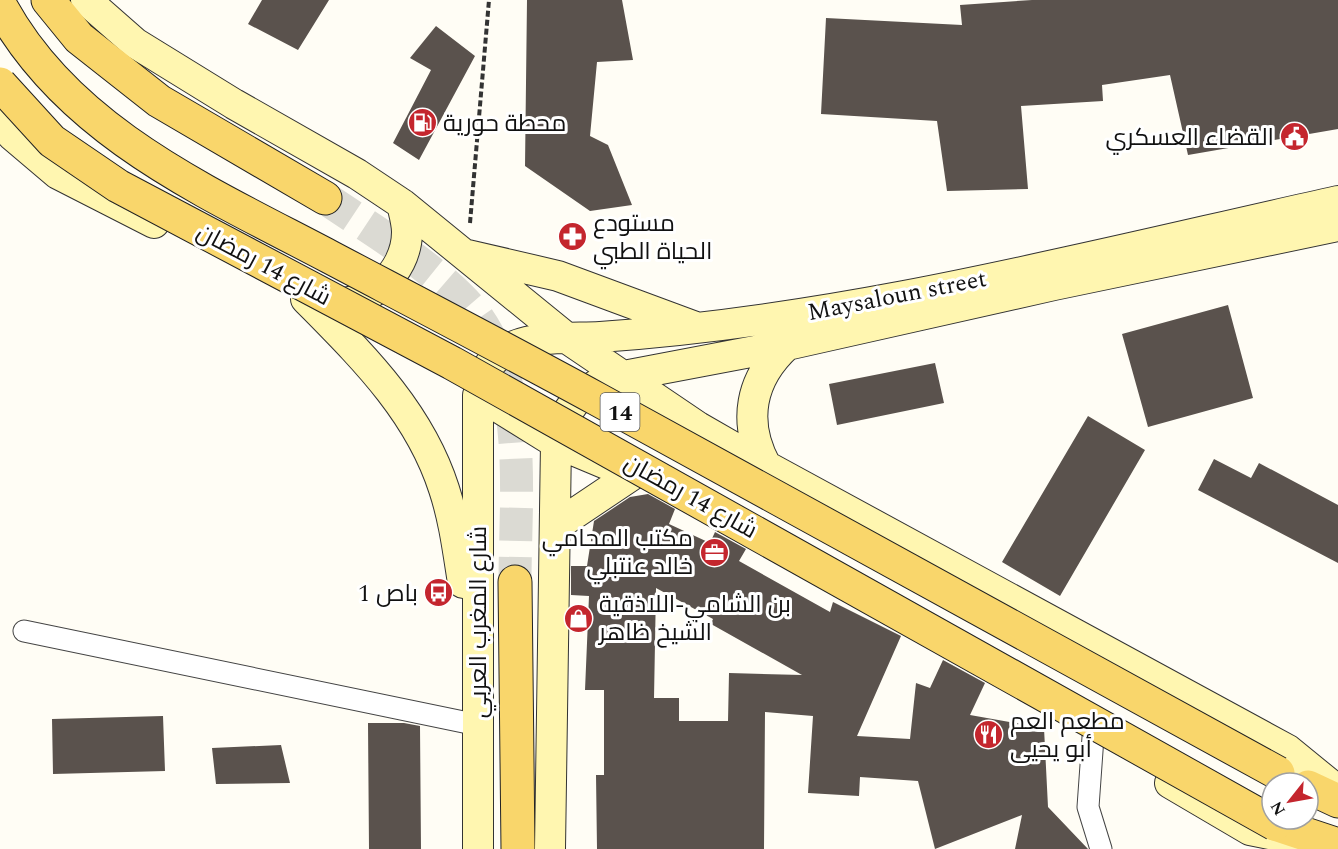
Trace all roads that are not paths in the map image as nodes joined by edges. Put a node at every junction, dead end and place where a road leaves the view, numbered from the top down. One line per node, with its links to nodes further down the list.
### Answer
1 (48, 0): 6 (main road)
2 (86, 0): 8 (main road)
3 (0, 5): 26 (main road, شارع 14 رمضان / 14, bridge)
4 (0, 84): 30 (main road, شارع 14 رمضان / 14, bridge)
5 (0, 121): 11 (main road)
6 (325, 198)
7 (1338, 201): 12 (main road, Maysaloun street)
8 (402, 204): 10 (main road); 11 (main road)
9 (1338, 226): 14 (main road, Maysaloun street)
10 (468, 255): 12 (main road); 13 (main road)
11 (306, 299): 16 (main road); 23 (main road)
12 (702, 329): 13 (main road, Maysaloun street)
13 (568, 339): 15 (main road); 16 (main road, Maysaloun street)
14 (787, 345): 15 (main road, Maysaloun street); 18 (main road)
15 (625, 377): 17 (main road, Maysaloun street); 18 (main road)
16 (478, 395): 17 (main road); 23 (main road, شارع المغرب العربي)
17 (556, 442): 19 (main road); 20 (main road)
18 (766, 466): 27 (main road)
19 (632, 475): 20 (main road); 25 (main road)
20 (556, 526): 33 (main road)
21 (515, 582): 32 (main road)
22 (24, 631): 24 (street)
23 (478, 677): 24 (main road, شارع المغرب العربي)
24 (478, 725): 31 (main road, شارع المغرب العربي)
25 (1093, 737): 30 (main road); 34 (street)
26 (1276, 771)
27 (1338, 791)
28 (1320, 793): 29 (main road)
29 (1338, 801)
30 (1338, 846)
31 (478, 849)
32 (518, 849)
33 (550, 849)
34 (1101, 849)

